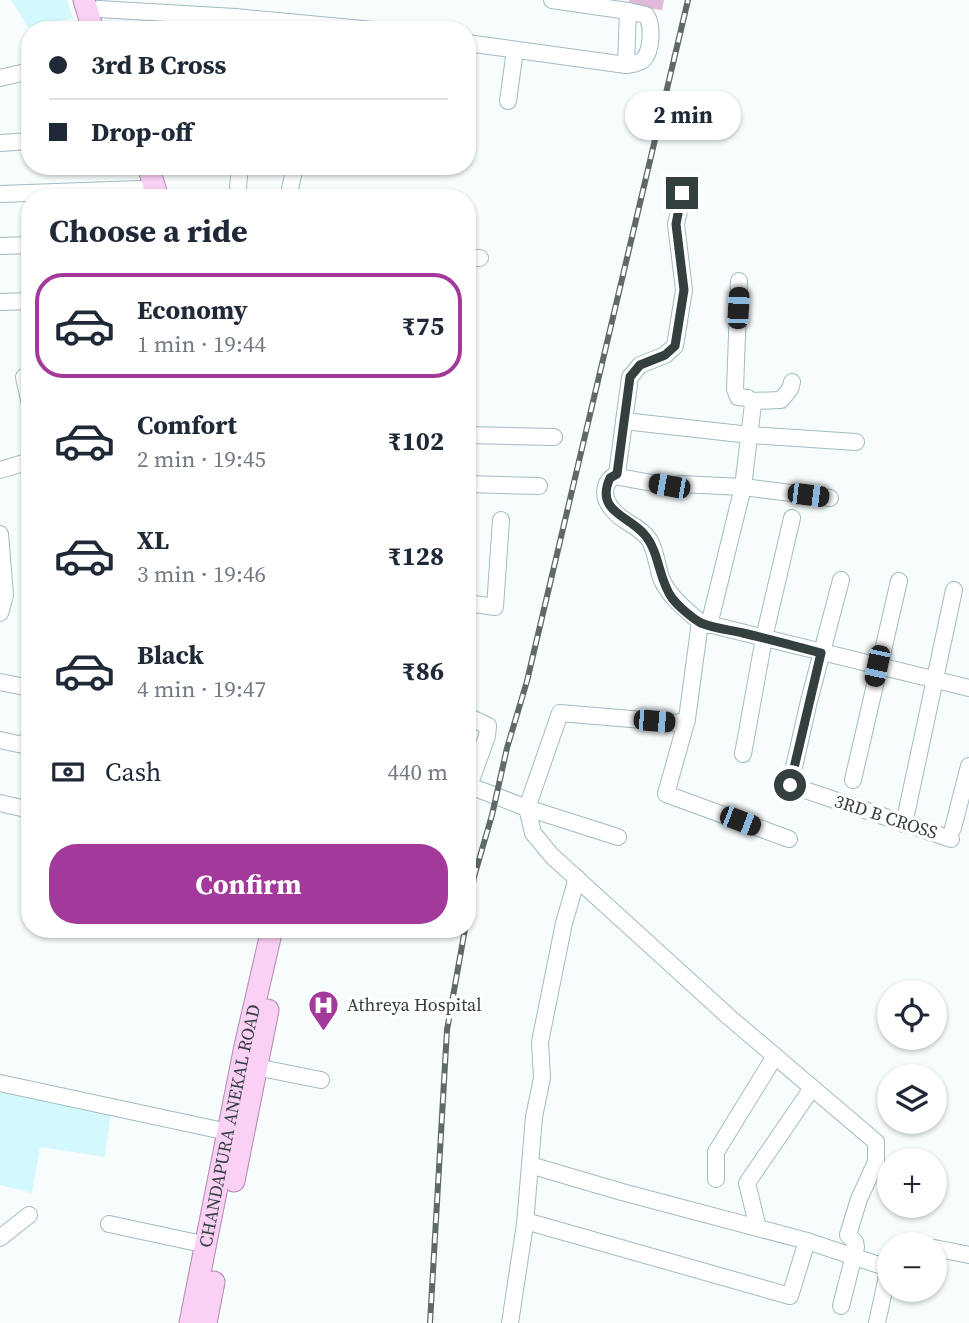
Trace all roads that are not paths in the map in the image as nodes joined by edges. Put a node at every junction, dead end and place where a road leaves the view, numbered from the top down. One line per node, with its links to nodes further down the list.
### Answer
1 (552, 0): 2 (street)
2 (575, 2): 3 (street)
3 (628, 11): 8 (street); 8 (street)
4 (96, 14): 5 (street)
5 (274, 21)
6 (476, 44): 7 (street)
7 (515, 50): 8 (street); 11 (street)
8 (626, 65)
9 (21, 73): 10 (street)
10 (0, 78)
11 (508, 101)
12 (21, 142): 13 (street)
13 (0, 143)
14 (682, 193): 24 (street)
15 (0, 194): 16 (street)
16 (21, 194)
17 (21, 245): 18 (street)
18 (0, 246)
19 (739, 281): 23 (street)
20 (21, 301): 21 (street)
21 (0, 302)
22 (792, 382): 23 (street)
23 (751, 401): 26 (street)
24 (624, 421): 26 (street); 31 (street)
25 (476, 435): 27 (street)
26 (750, 435): 28 (street); 34 (street)
27 (554, 437)
28 (856, 442)
29 (21, 464): 30 (street)
30 (0, 470)
31 (617, 474): 34 (street); 44 (street)
32 (476, 484): 33 (street)
33 (540, 486)
34 (743, 487): 35 (street); 44 (street)
35 (830, 498)
36 (792, 518): 45 (street)
37 (501, 520): 42 (street)
38 (0, 534): 43 (street)
39 (841, 580): 46 (street)
40 (899, 581): 47 (street)
41 (954, 590): 48 (street)
42 (476, 604)
43 (0, 613)
44 (704, 624): 45 (street); 53 (street)
45 (764, 638): 46 (street); 56 (street)
46 (821, 653): 47 (street); 64 (street, 3RD B CROSS)
47 (877, 666): 48 (street); 59 (street)
48 (935, 680): 51 (street); 64 (street)
49 (0, 682): 50 (street)
50 (21, 686)
51 (969, 688)
52 (476, 720): 57 (street)
53 (682, 721): 63 (street); 66 (street)
54 (0, 740): 55 (street)
55 (21, 745)
56 (743, 754)
57 (476, 764)
58 (969, 766): 64 (street, 3RD B CROSS)
59 (853, 780)
60 (476, 788): 63 (street)
61 (0, 803): 62 (street)
62 (21, 808)
63 (527, 808): 65 (street); 67 (street)
64 (904, 824)
65 (618, 837)
66 (789, 839)
67 (577, 878): 70 (street); 76 (street)
68 (270, 938): 75 (main road, CHANDAPURA ANEKAL ROAD)
69 (281, 938): 71 (main road)
70 (775, 1056): 74 (street); 77 (street)
71 (256, 1067): 72 (street); 92 (main road)
72 (321, 1080)
73 (0, 1083): 75 (street)
74 (812, 1087): 81 (street); 87 (street)
75 (228, 1132): 84 (main road, CHANDAPURA ANEKAL ROAD)
76 (530, 1165): 80 (street); 81 (street)
77 (716, 1179)
78 (29, 1216): 82 (street)
79 (109, 1223): 84 (street)
80 (525, 1223): 83 (street); 93 (street)
81 (758, 1228): 83 (street)
82 (0, 1238)
83 (807, 1241): 87 (street)
84 (207, 1245): 91 (main road, CHANDAPURA ANEKAL ROAD)
85 (947, 1251): 86 (street)
86 (969, 1255)
87 (854, 1256): 88 (street); 90 (street)
88 (877, 1263)
89 (882, 1302): 94 (street)
90 (841, 1306)
91 (190, 1323)
92 (206, 1323)
93 (510, 1323)
94 (877, 1323)

